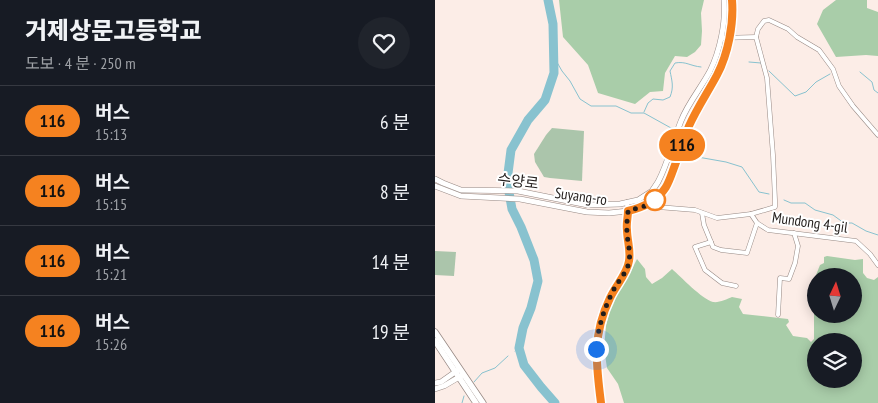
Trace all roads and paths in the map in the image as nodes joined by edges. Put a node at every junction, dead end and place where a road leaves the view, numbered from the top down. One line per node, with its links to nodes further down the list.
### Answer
1 (724, 0): 4 (street, 수양로)
2 (732, 0): 5 (street, Suyang-ro)
3 (756, 37): 5 (street); 6 (street); 13 (street)
4 (721, 38): 5 (street); 9 (street, 수양로)
5 (730, 38): 10 (street, Suyang-ro)
6 (878, 135)
7 (435, 179): 9 (street, 수양로)
8 (435, 186): 11 (street, Suyang-ro)
9 (627, 202): 11 (street)
10 (645, 206): 11 (street, Suyang-ro); 12 (street, Mundong 4-gil)
11 (628, 211): 30 (street)
12 (702, 213): 13 (street, Mundong 4-gil); 16 (street)
13 (751, 214): 14 (street, Mundong 4-gil)
14 (757, 223): 15 (street, Mundong 4-gil); 16 (street)
15 (794, 233): 17 (street, Mundong 4-gil); 19 (street)
16 (711, 242): 18 (street)
17 (878, 266)
18 (736, 286)
19 (777, 315)
20 (435, 332): 23 (main road)
21 (435, 341): 22 (main road)
22 (446, 358): 23 (main road); 24 (street)
23 (459, 373): 24 (street); 26 (main road); 29 (main road)
24 (450, 380): 25 (street); 26 (street); 27 (street)
25 (435, 384)
26 (465, 386): 28 (main road)
27 (435, 389)
28 (476, 403)
29 (483, 403)
30 (601, 403)

